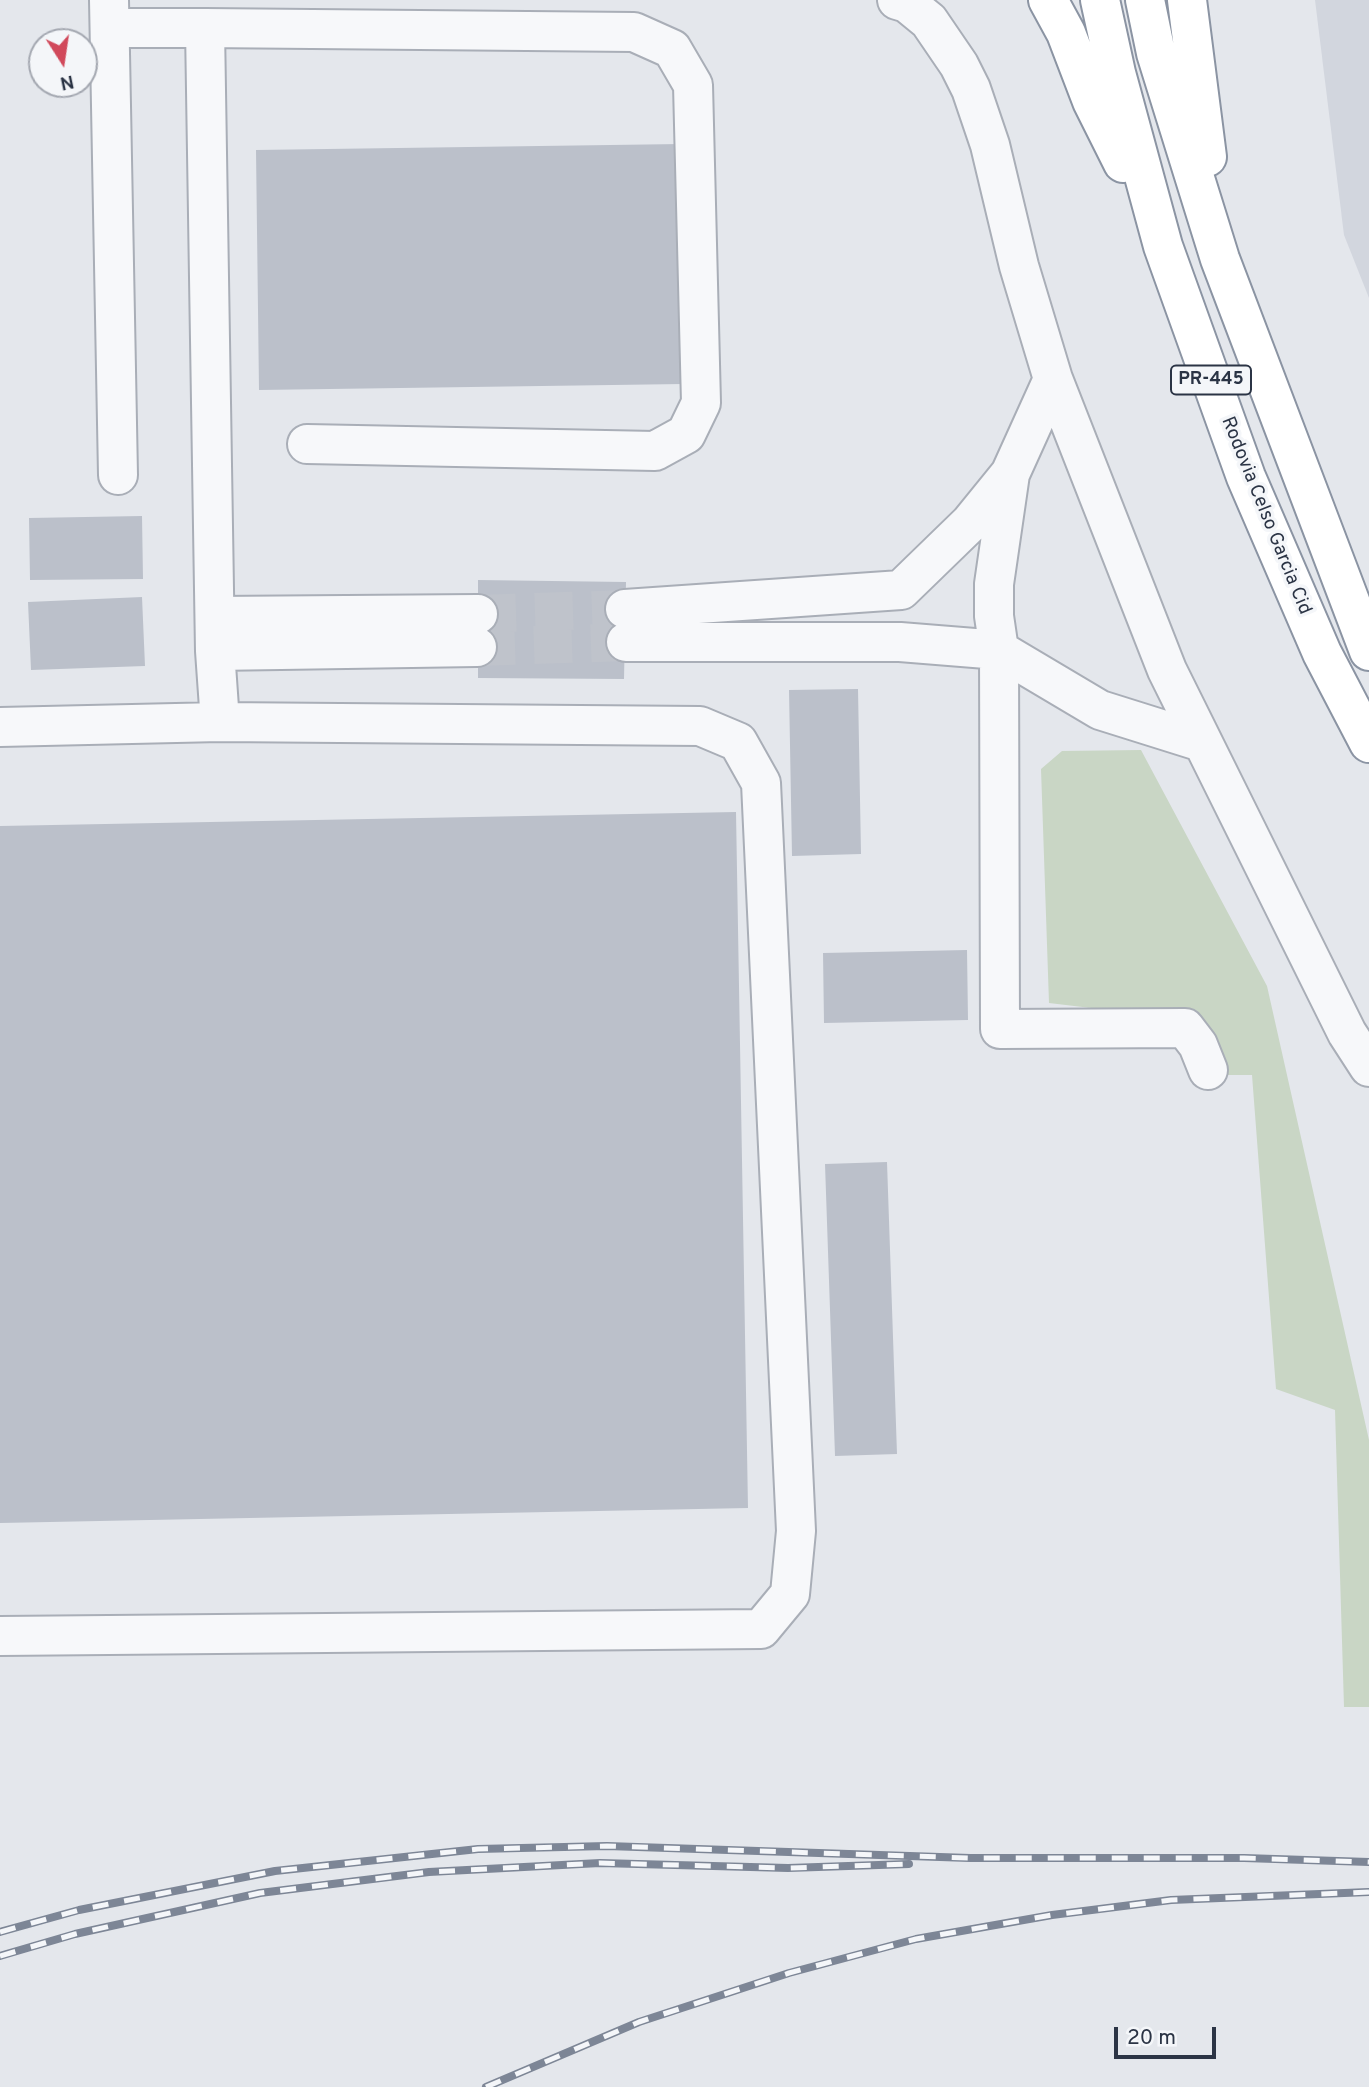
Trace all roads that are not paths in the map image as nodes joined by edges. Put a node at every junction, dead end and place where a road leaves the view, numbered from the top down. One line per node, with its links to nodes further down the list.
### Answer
1 (897, 0): 10 (lane)
2 (1048, 0): 8 (highway)
3 (1100, 0): 8 (highway, Rodovia Celso Garcia Cid / PR-445)
4 (1145, 0): 9 (highway, PR-445)
5 (1187, 0): 9 (highway)
6 (110, 14): 7 (lane); 13 (lane)
7 (205, 28): 11 (lane); 17 (lane)
8 (1163, 246): 25 (highway, Rodovia Celso Garcia Cid / PR-445)
9 (1220, 260): 21 (highway, PR-445)
10 (1053, 379): 12 (lane); 24 (lane)
11 (307, 444)
12 (1010, 474): 14 (lane); 20 (lane)
13 (118, 475)
14 (901, 590): 15 (lane); 18 (lane)
15 (775, 601): 19 (lane); 19 (lane)
16 (478, 631): 17 (lane)
17 (215, 633): 22 (lane)
18 (900, 642): 19 (lane); 20 (lane)
19 (775, 643)
20 (999, 650): 24 (lane); 27 (lane)
21 (1369, 651)
22 (220, 722): 23 (lane); 28 (lane)
23 (0, 727)
24 (1202, 742): 26 (lane)
25 (1369, 743)
26 (1369, 1068)
27 (1208, 1070)
28 (0, 1636)

